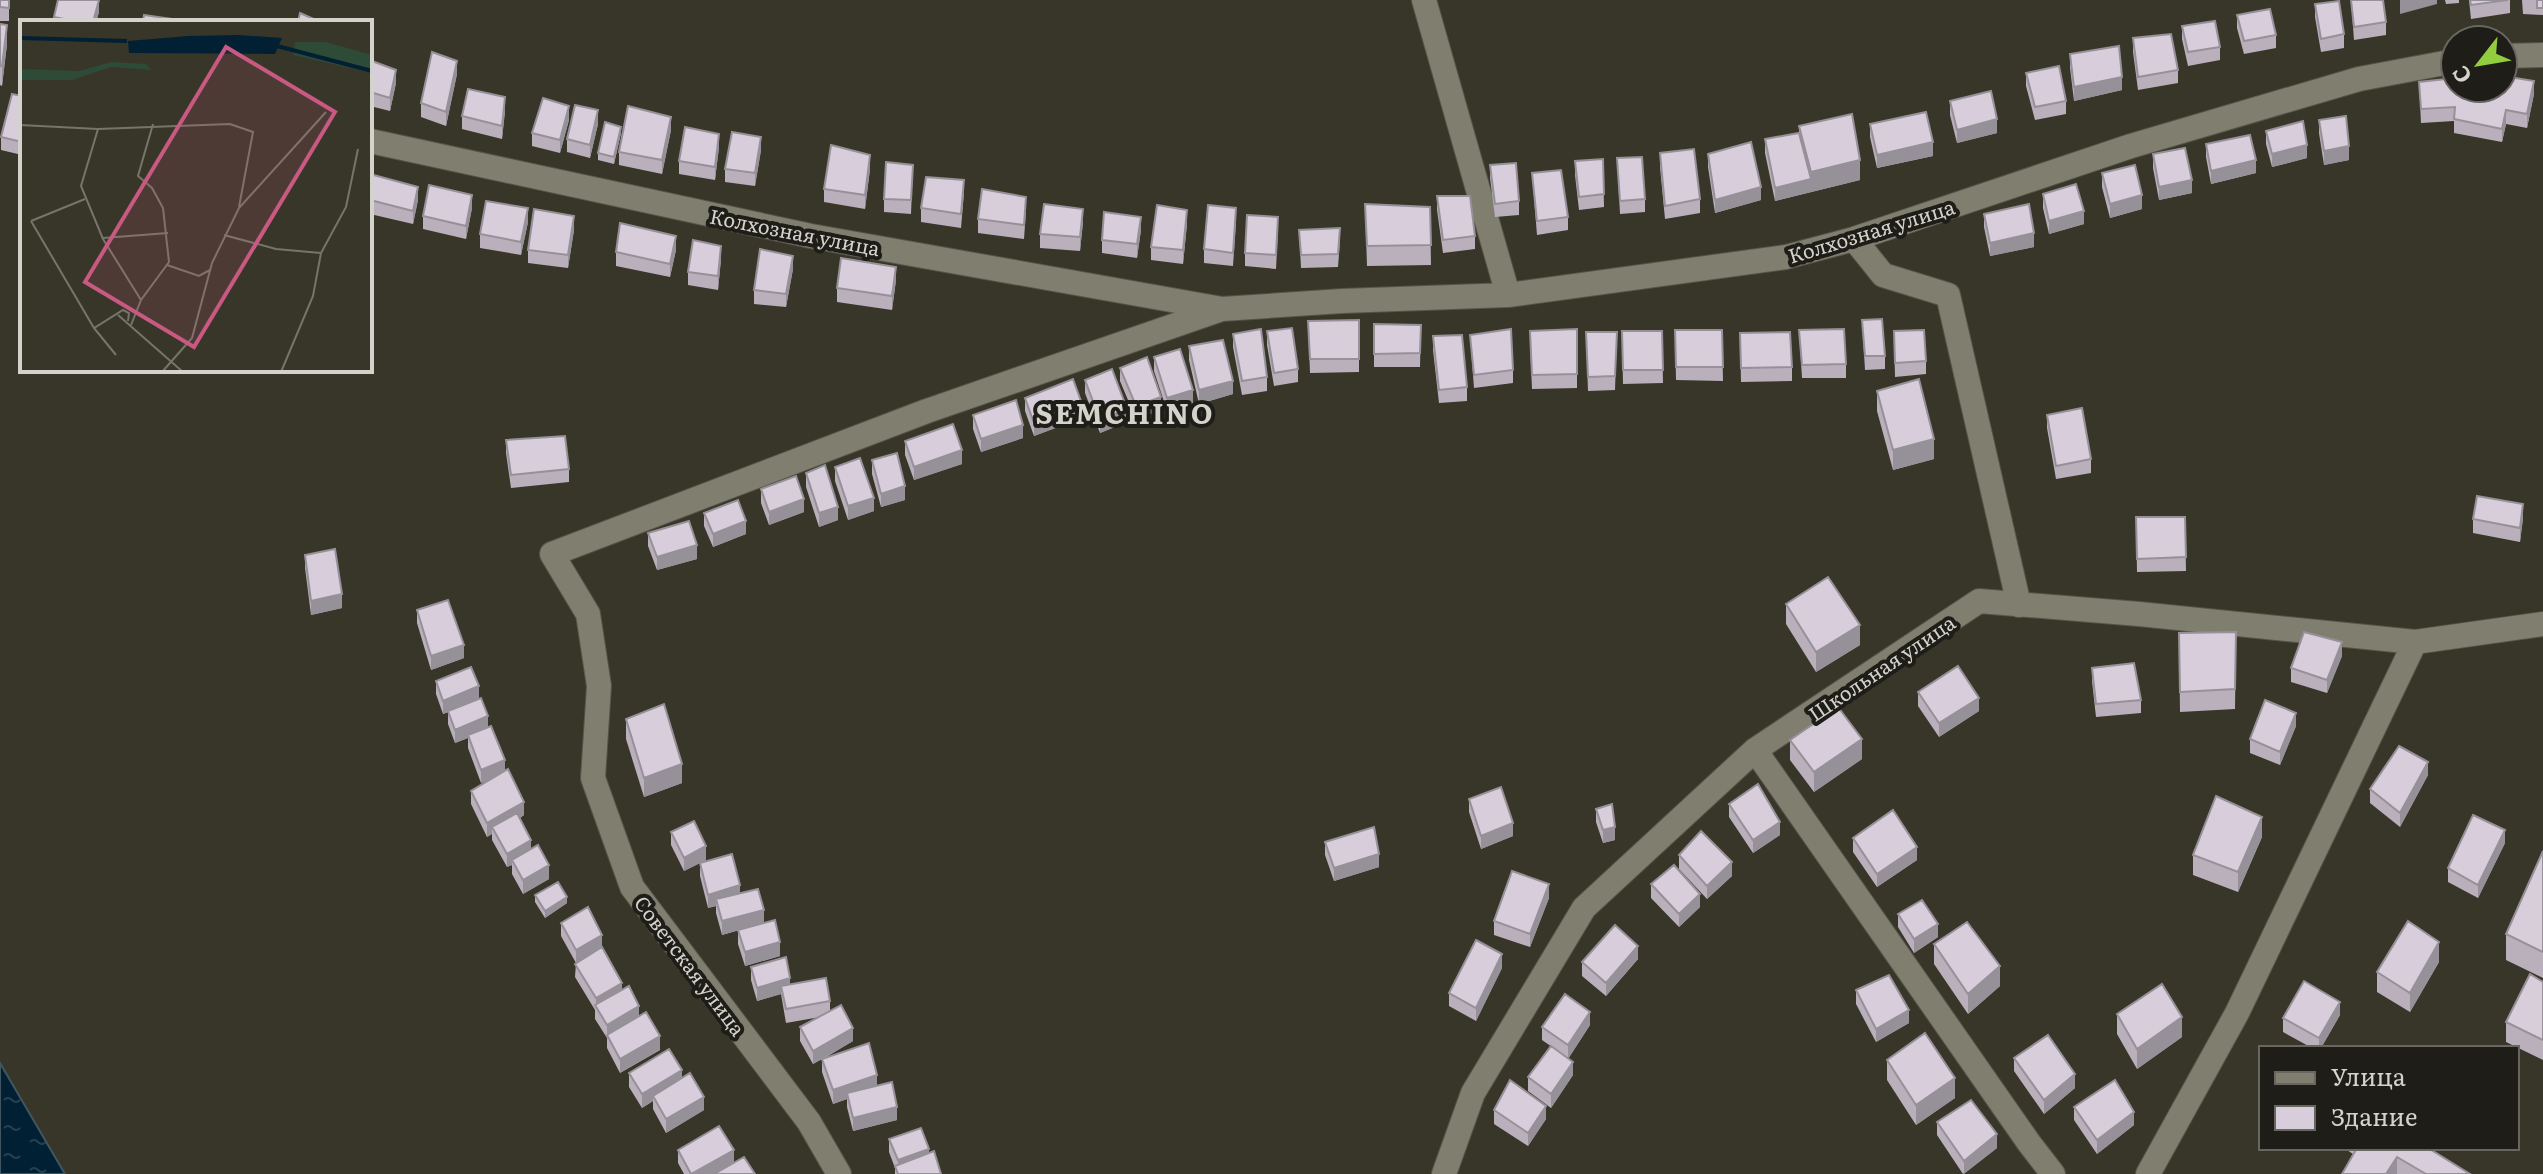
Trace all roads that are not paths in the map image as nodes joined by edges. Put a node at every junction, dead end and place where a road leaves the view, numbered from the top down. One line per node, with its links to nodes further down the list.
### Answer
1 (1424, 0): 7 (street)
2 (2543, 55): 3 (street)
3 (2519, 56)
4 (2439, 64): 6 (street, Колхозная улица)
5 (372, 141): 8 (street, Колхозная улица)
6 (1854, 239): 7 (street, Колхозная улица); 10 (street)
7 (1508, 295): 8 (street, Колхозная улица)
8 (1222, 309): 9 (street, Колхозная улица)
9 (552, 554): 14 (street, Советская улица)
10 (2019, 605): 12 (street, Школьная улица); 13 (street, Школьная улица)
11 (2543, 624): 12 (street, Школьная улица)
12 (2415, 642): 17 (street)
13 (1755, 750): 15 (street, Школьная улица); 16 (street)
14 (839, 1174)
15 (1444, 1174)
16 (2053, 1174)
17 (2148, 1174)

